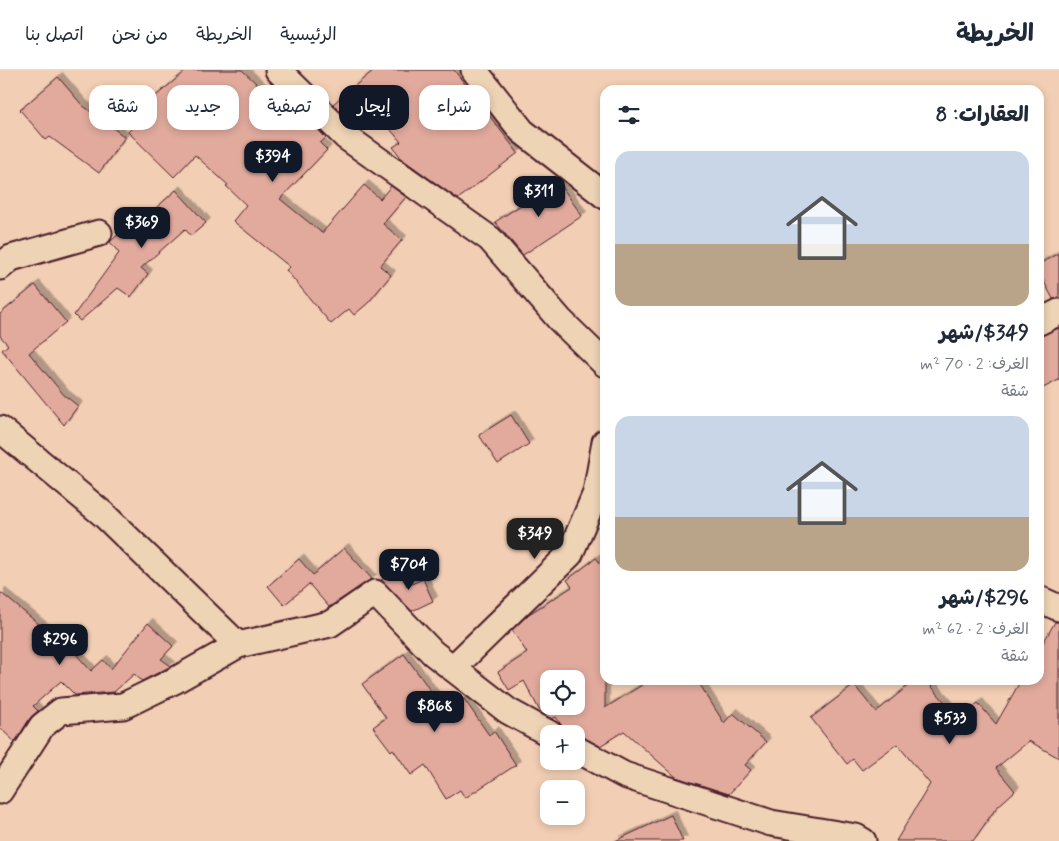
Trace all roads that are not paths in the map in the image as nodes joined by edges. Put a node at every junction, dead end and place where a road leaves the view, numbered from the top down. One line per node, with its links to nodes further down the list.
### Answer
1 (278, 70): 8 (street)
2 (474, 70): 3 (street)
3 (600, 192)
4 (98, 233): 5 (street)
5 (0, 267)
6 (1059, 312): 7 (street)
7 (1044, 320)
8 (600, 359)
9 (0, 429): 13 (street)
10 (600, 470): 14 (street)
11 (1044, 601): 12 (street)
12 (1059, 608)
13 (238, 646): 14 (street); 17 (street)
14 (453, 668): 15 (street)
15 (540, 729)
16 (585, 754): 18 (street)
17 (0, 791)
18 (863, 841)

